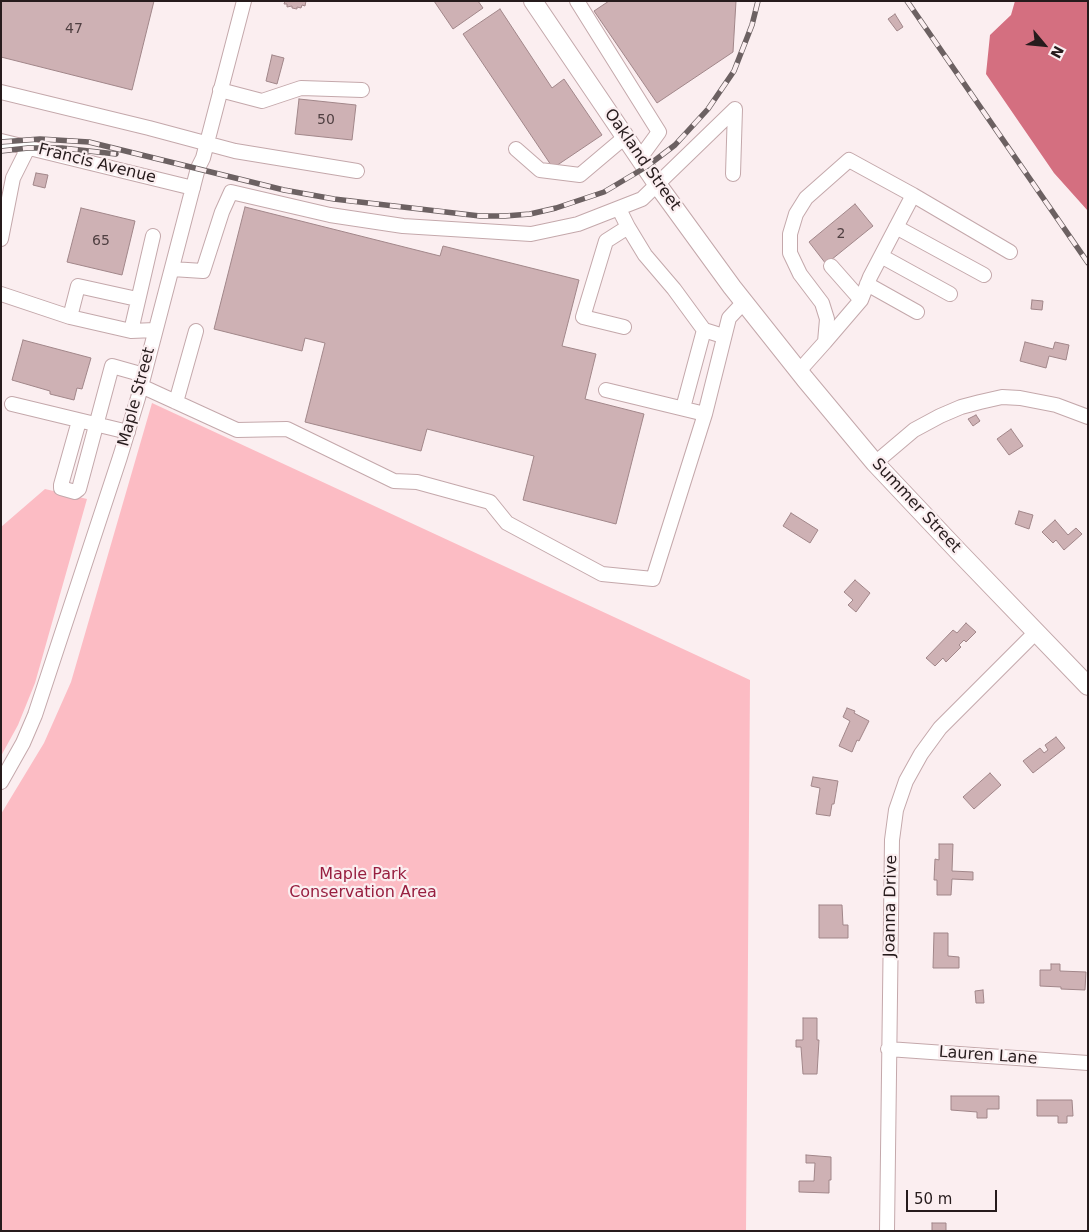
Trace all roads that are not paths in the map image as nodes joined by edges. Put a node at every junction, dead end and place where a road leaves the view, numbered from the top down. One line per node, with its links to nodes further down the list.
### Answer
1 (244, 1): 4 (street, Maple Street)
2 (533, 1): 7 (main road, Oakland Street)
3 (577, 1): 12 (street)
4 (220, 90): 5 (street); 9 (street, Maple Street)
5 (362, 90)
6 (1, 92): 9 (street)
7 (626, 137): 11 (street); 12 (main road, Oakland Street)
8 (1, 141): 10 (street, Francis Avenue)
9 (207, 143): 13 (street); 16 (street, Maple Street)
10 (28, 148): 16 (street, Francis Avenue); 22 (street)
11 (516, 149)
12 (640, 158): 15 (main road, Oakland Street)
13 (357, 171)
14 (733, 174): 15 (street)
15 (657, 184): 18 (street); 33 (main road, Oakland Street)
16 (193, 188): 26 (street, Maple Street)
17 (913, 196): 20 (street); 23 (street); 43 (street)
18 (619, 209): 19 (street); 26 (street)
19 (628, 227): 37 (street); 40 (street)
20 (896, 227): 24 (street); 27 (street)
21 (152, 236): 31 (street)
22 (1, 240)
23 (1010, 252)
24 (881, 256): 28 (street); 30 (street)
25 (831, 266): 32 (street)
26 (172, 269): 38 (street, Maple Street)
27 (984, 275)
28 (867, 284): 32 (street); 34 (street)
29 (1, 294): 36 (street)
30 (950, 294)
31 (137, 299): 36 (street); 41 (street)
32 (861, 300): 43 (street)
33 (744, 302): 35 (main road, Oakland Street); 42 (street)
34 (917, 312)
35 (755, 316): 44 (main road, Summer Street)
36 (70, 318): 41 (street)
37 (624, 328)
38 (155, 330): 41 (street); 45 (street, Maple Street)
39 (196, 330): 47 (street)
40 (704, 330): 42 (street); 49 (street)
41 (130, 331)
42 (723, 336): 50 (street)
43 (825, 342): 44 (street)
44 (799, 371): 55 (main road, Summer Street)
45 (142, 380): 47 (street); 53 (street); 54 (street, Maple Street)
46 (606, 390): 49 (street)
47 (176, 402): 50 (street)
48 (12, 404): 52 (street)
49 (683, 408): 50 (street)
50 (705, 414)
51 (1088, 417): 55 (street)
52 (80, 421): 53 (street); 53 (street)
53 (96, 425): 54 (street)
54 (128, 432): 58 (street, Maple Street)
55 (875, 462): 56 (main road, Summer Street)
56 (1036, 632): 57 (main road, Summer Street); 59 (street, Joanna Drive)
57 (1088, 686)
58 (1, 782)
59 (888, 1049): 60 (street, Lauren Lane); 61 (street, Joanna Drive)
60 (1088, 1063)
61 (887, 1231)

